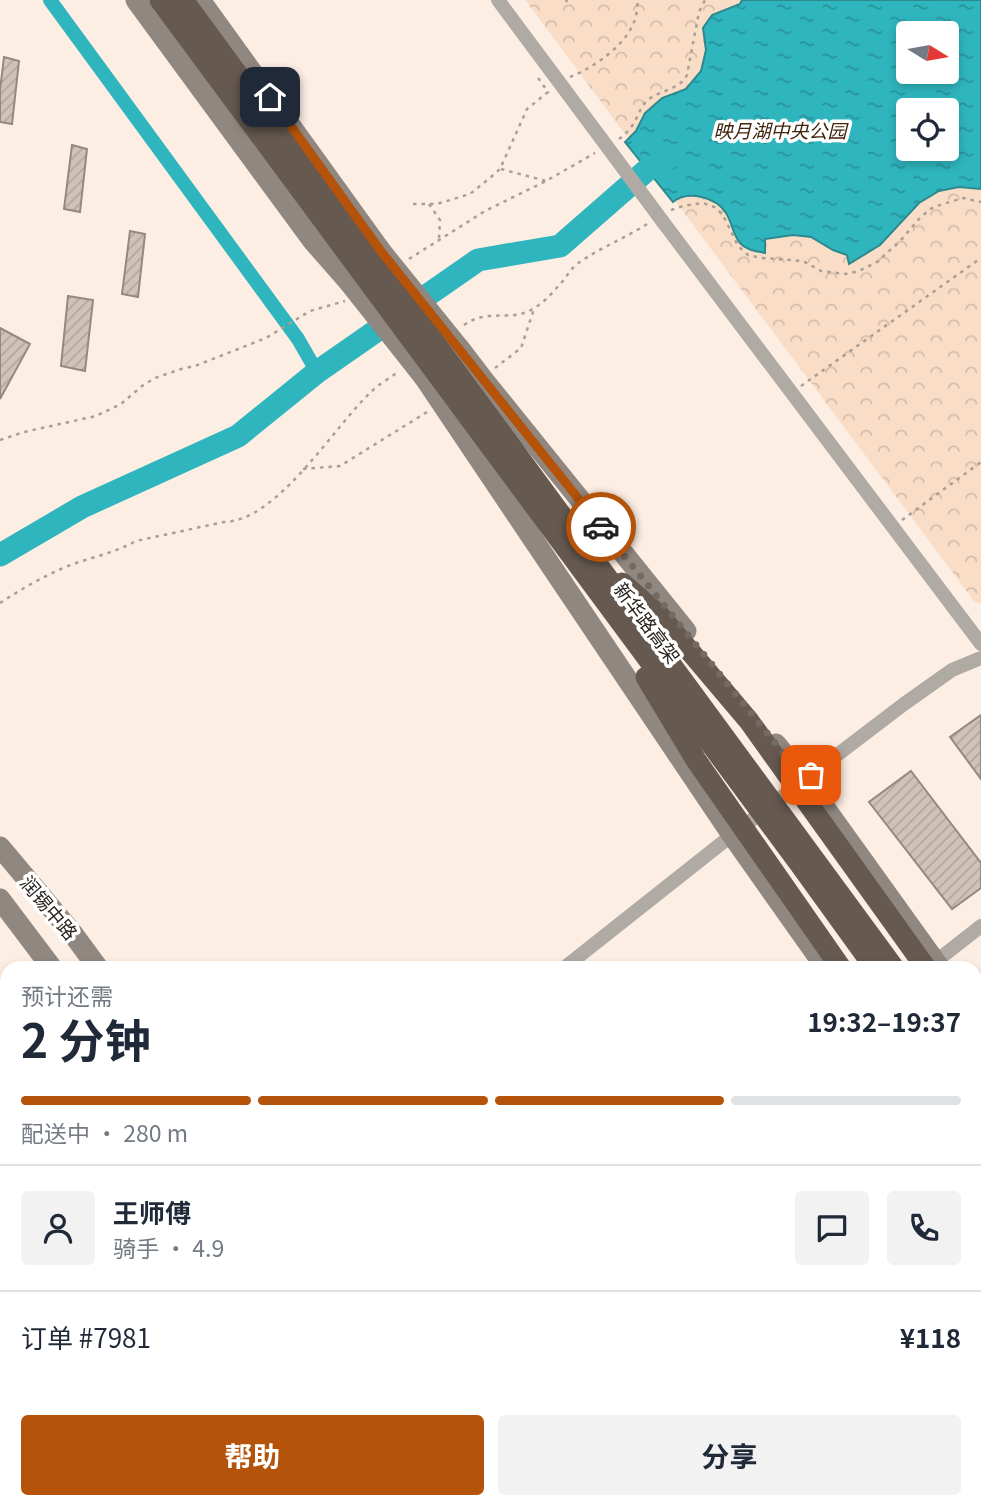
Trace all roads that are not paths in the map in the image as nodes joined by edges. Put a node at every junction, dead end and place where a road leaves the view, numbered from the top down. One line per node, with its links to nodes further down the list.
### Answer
1 (135, 0): 10 (main road, bridge)
2 (160, 0): 6 (highway, 新华路高架, bridge)
3 (183, 0): 6 (highway, 新华路高架, bridge)
4 (200, 0): 9 (main road, bridge)
5 (498, 0): 7 (street, bridge)
6 (586, 561): 18 (highway, bridge); 19 (highway, 新华路高架, bridge); 20 (highway, 新华路高架, bridge); 21 (highway, bridge)
7 (981, 643)
8 (981, 658): 9 (street)
9 (805, 780): 10 (street); 22 (main road)
10 (732, 835): 16 (street); 17 (main road)
11 (0, 847): 15 (main road, 润锡中路)
12 (0, 899): 14 (main road, 润锡中路)
13 (981, 926): 23 (street)
14 (47, 961)
15 (94, 961)
16 (573, 961)
17 (821, 961)
18 (836, 961)
19 (870, 961)
20 (889, 961)
21 (930, 961)
22 (931, 961)
23 (940, 961)

